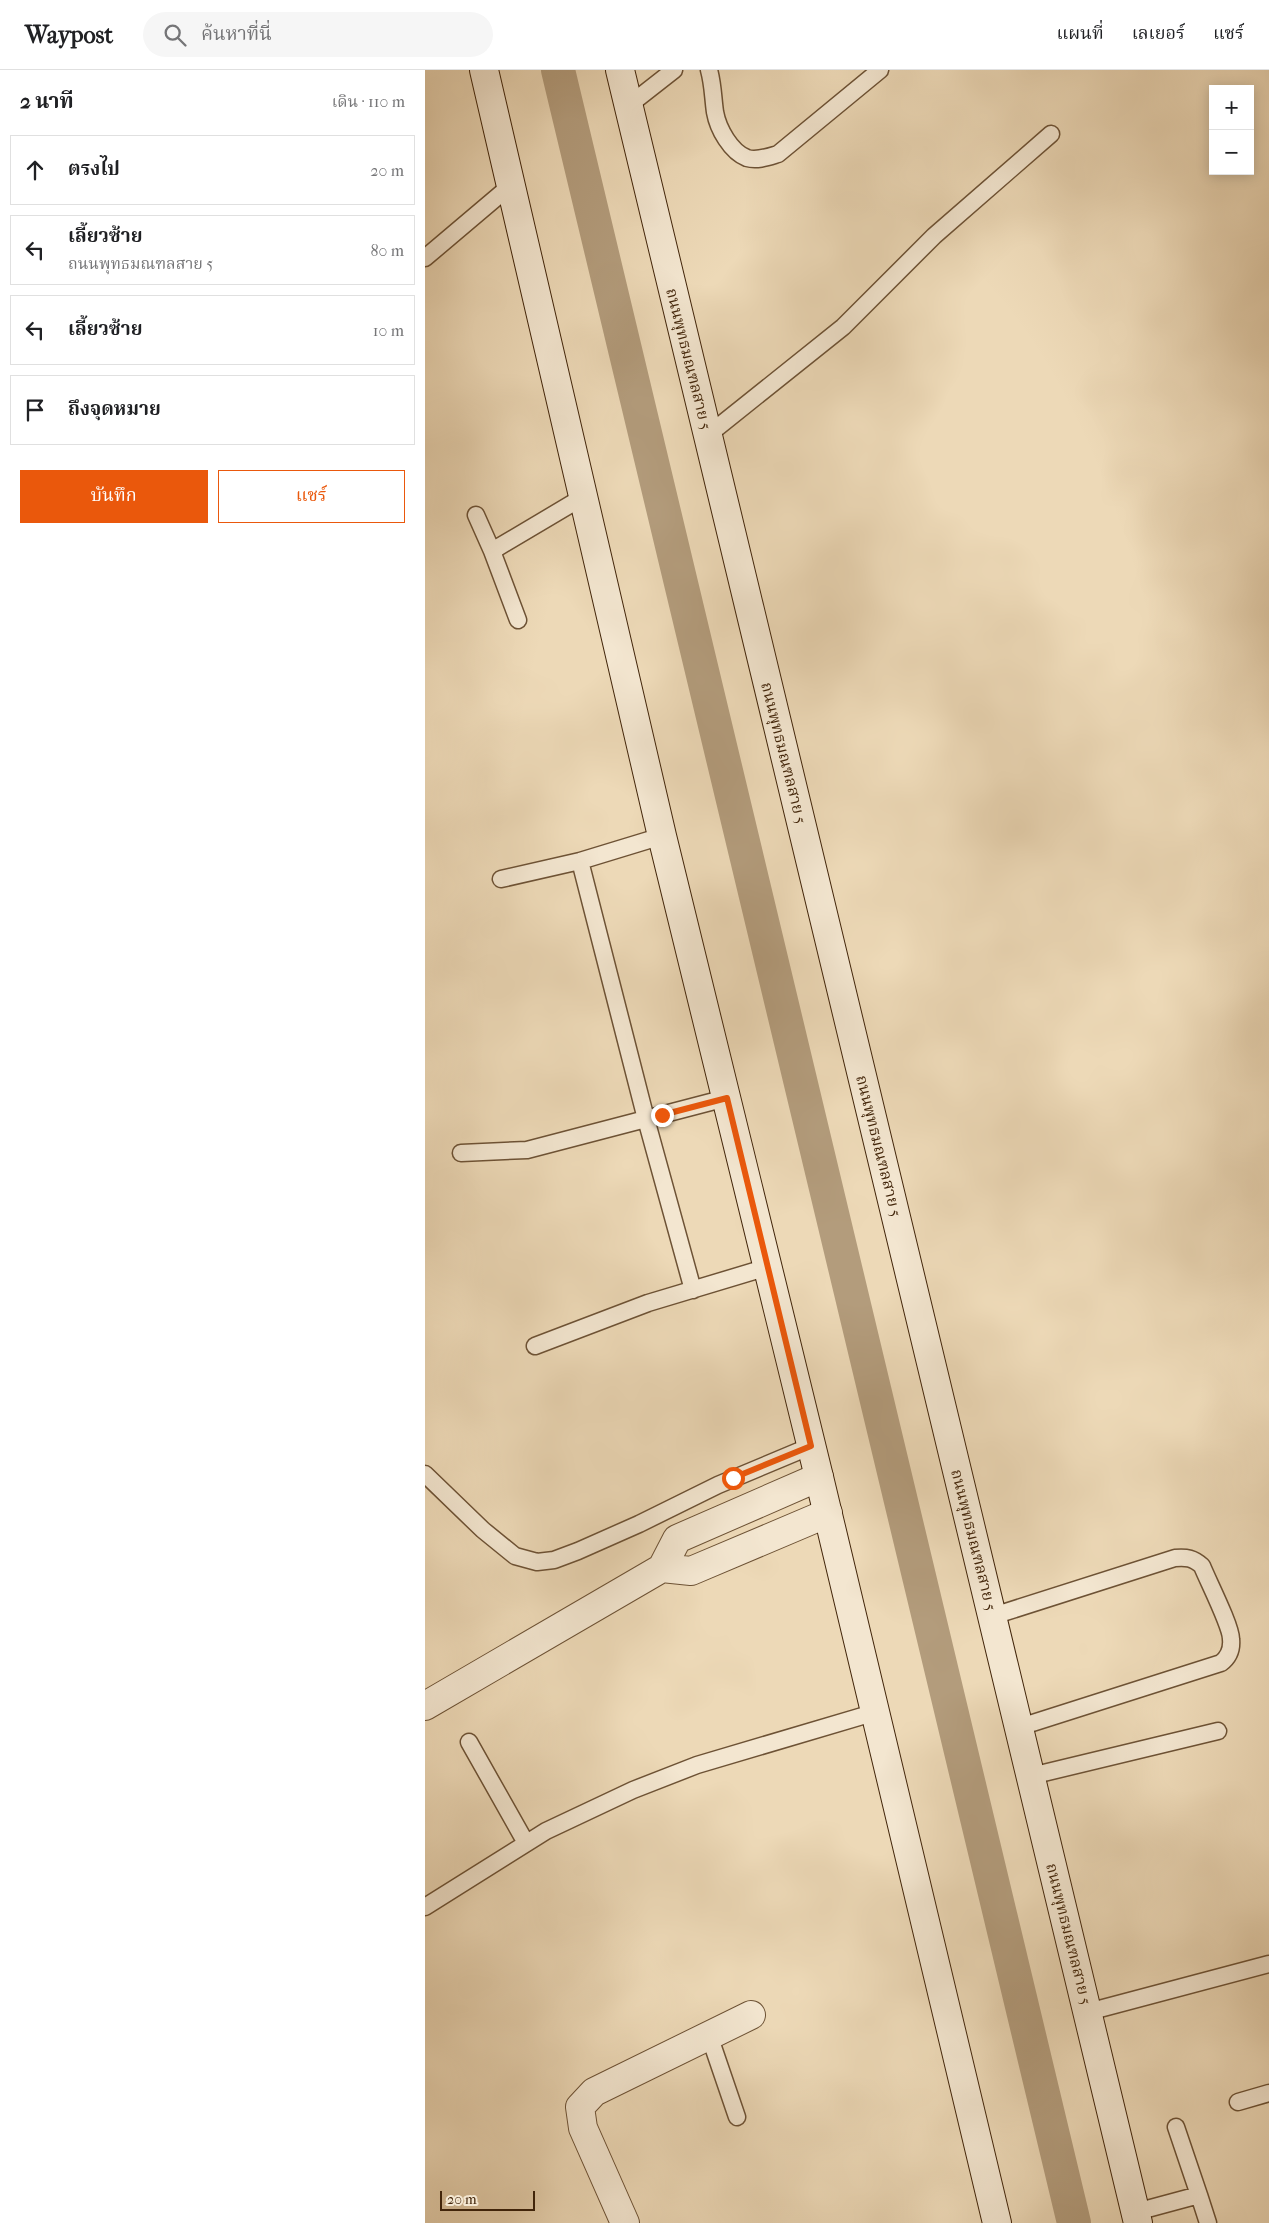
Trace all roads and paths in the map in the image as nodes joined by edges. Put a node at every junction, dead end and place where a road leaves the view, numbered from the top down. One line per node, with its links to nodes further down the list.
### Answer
1 (484, 70): 8 (main road)
2 (620, 70): 6 (main road, ถนนพุทธมณฑลสาย 5)
3 (674, 70): 6 (lane)
4 (709, 70): 5 (lane)
5 (880, 70)
6 (628, 106): 10 (main road, ถนนพุทธมณฑลสาย 5)
7 (1051, 134): 10 (lane)
8 (510, 186): 9 (lane); 11 (main road)
9 (425, 258)
10 (708, 435): 29 (main road, ถนนพุทธมณฑลสาย 5)
11 (583, 497): 13 (lane); 15 (main road)
12 (476, 515): 13 (lane)
13 (492, 551): 14 (lane)
14 (518, 620)
15 (662, 836): 16 (lane); 18 (main road)
16 (580, 861): 17 (lane); 19 (lane)
17 (501, 879)
18 (727, 1098): 19 (lane); 21 (main road)
19 (646, 1119): 20 (lane); 22 (lane)
20 (461, 1153)
21 (768, 1268): 22 (lane); 24 (main road)
22 (693, 1290): 23 (lane)
23 (535, 1346)
24 (811, 1446): 25 (lane); 26 (main road)
25 (425, 1474)
26 (819, 1477): 27 (main road); 28 (main road)
27 (828, 1513): 28 (main road); 31 (main road)
28 (662, 1568): 30 (main road)
29 (993, 1616): 32 (main road, ถนนพุทธมณฑลสาย 5); 32 (lane)
30 (425, 1706)
31 (876, 1712): 36 (lane); 49 (main road)
32 (1020, 1727): 35 (main road, ถนนพุทธมณฑลสาย 5)
33 (1218, 1731): 35 (lane)
34 (469, 1742): 36 (lane)
35 (1031, 1776): 39 (main road, ถนนพุทธมณฑลสาย 5)
36 (526, 1843): 37 (lane)
37 (425, 1906)
38 (1269, 1964): 39 (lane)
39 (1088, 2012): 47 (main road, ถนนพุทธมณฑลสาย 5)
40 (751, 2015): 41 (main road)
41 (709, 2035): 44 (lane); 48 (main road)
42 (1269, 2093): 43 (lane)
43 (1238, 2102)
44 (737, 2116)
45 (1176, 2127): 46 (lane)
46 (1199, 2196): 47 (lane); 50 (lane)
47 (1137, 2218)
48 (625, 2223)
49 (997, 2223)
50 (1208, 2223)

